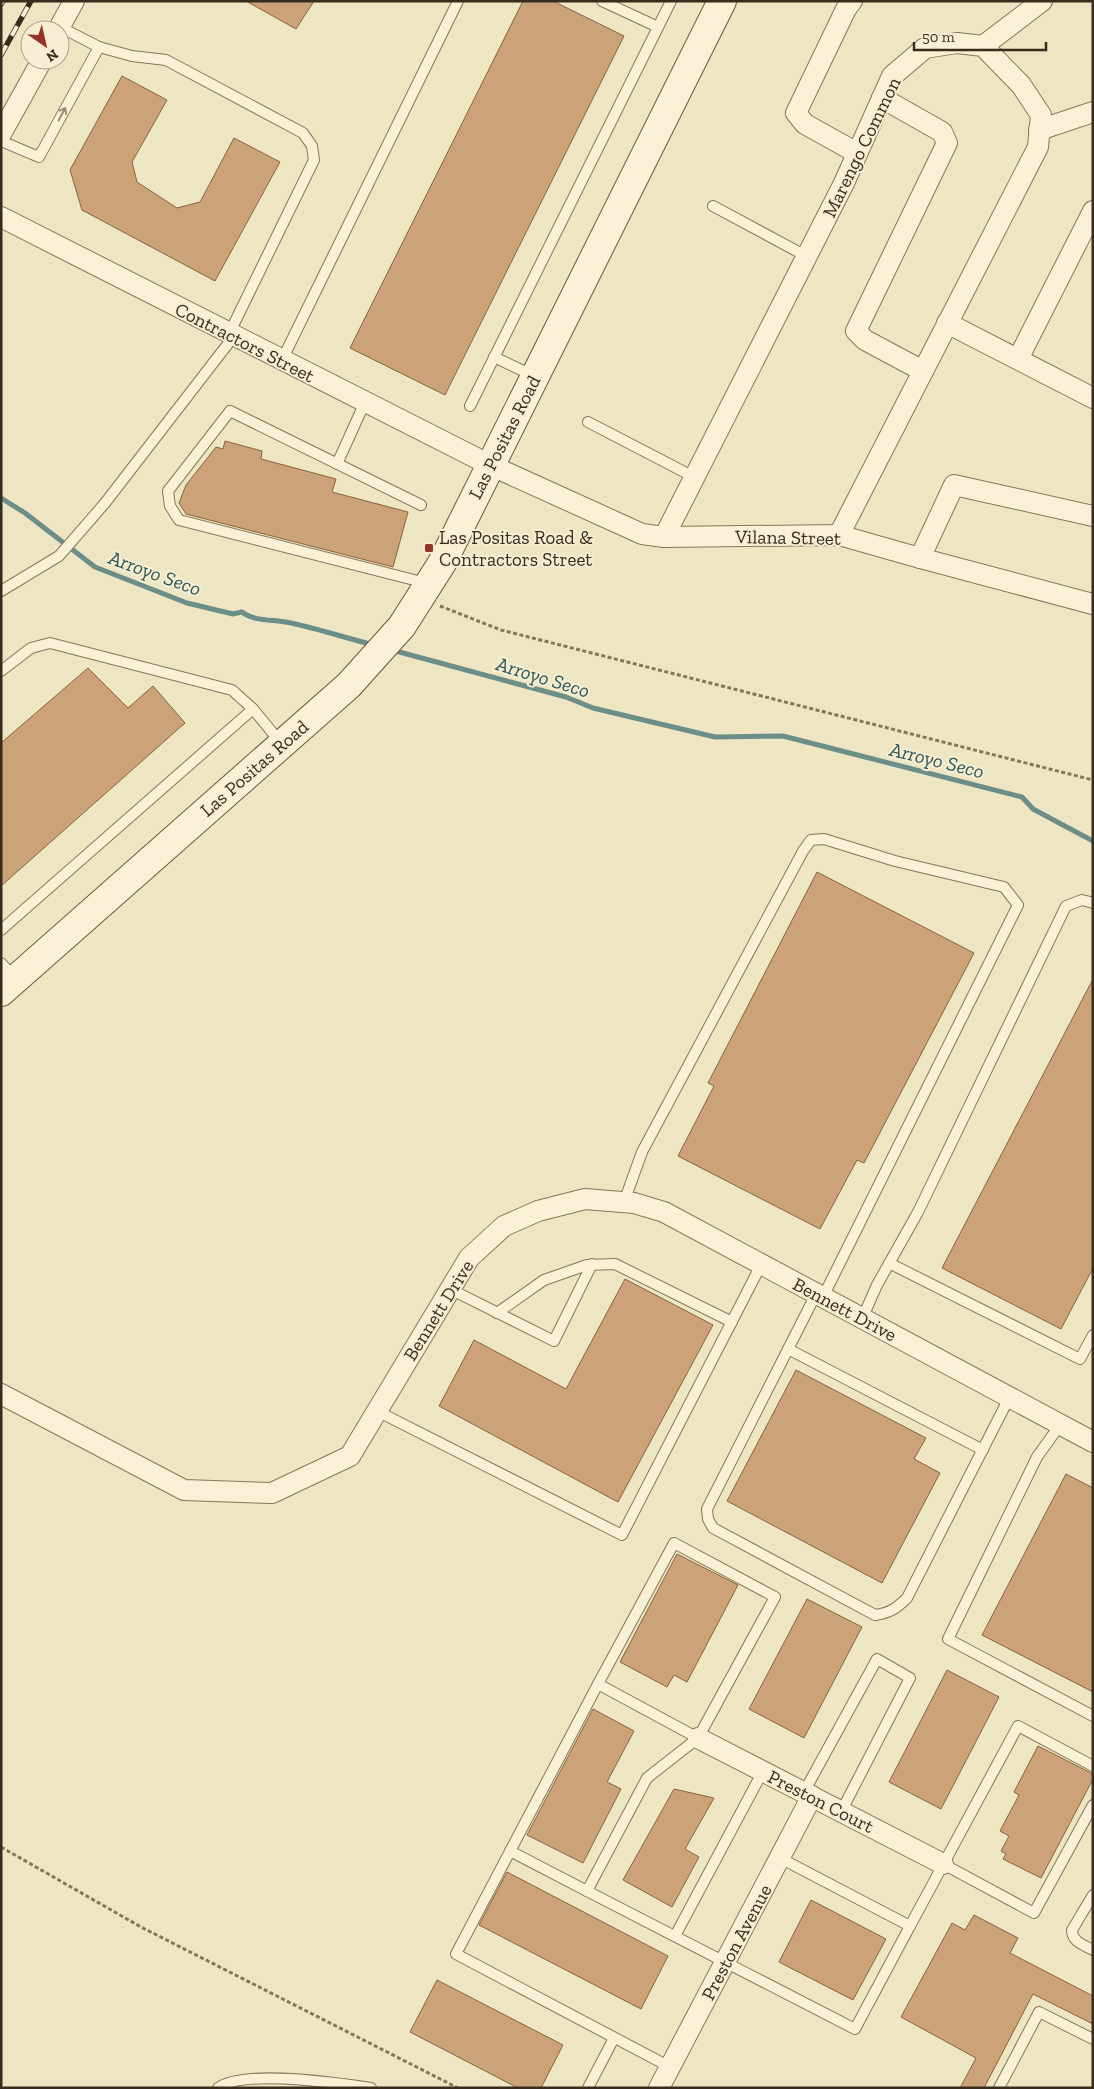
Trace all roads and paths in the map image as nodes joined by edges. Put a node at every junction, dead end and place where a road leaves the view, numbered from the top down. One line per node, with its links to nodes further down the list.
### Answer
1 (74, 1): 8 (street)
2 (458, 1): 28 (lane)
3 (602, 1): 9 (lane)
4 (671, 1): 9 (lane)
5 (722, 1): 30 (main road, Las Positas Road)
6 (852, 1): 19 (street)
7 (1042, 1): 11 (street)
8 (64, 20)
9 (658, 28): 26 (lane)
10 (70, 34): 12 (lane)
11 (983, 46): 14 (street, Marengo Common); 16 (street)
12 (99, 47): 18 (lane, one-way to 12); 25 (lane)
13 (36, 70): 17 (street)
14 (882, 98): 19 (street, Marengo Common); 29 (street)
15 (1093, 112): 16 (street)
16 (1040, 130): 24 (street)
17 (1, 134)
18 (1, 141)
19 (857, 153): 23 (street, Marengo Common)
20 (713, 206): 23 (lane)
21 (1093, 211): 27 (street)
22 (1, 217): 25 (street, Contractors Street)
23 (806, 256): 37 (street, Marengo Common)
24 (947, 323): 27 (street); 29 (street)
25 (232, 335): 28 (street, Contractors Street); 43 (lane)
26 (494, 357): 30 (lane); 33 (lane)
27 (1018, 359): 31 (street)
28 (282, 360): 32 (street, Contractors Street)
29 (923, 371): 40 (street)
30 (534, 376): 36 (main road, Las Positas Road)
31 (1093, 398)
32 (365, 402): 35 (lane); 36 (street, Contractors Street)
33 (470, 406)
34 (588, 422): 37 (lane)
35 (337, 464): 38 (lane); 44 (lane)
36 (490, 465): 41 (street, Vilana Street); 44 (main road, Las Positas Road)
37 (694, 476): 41 (street, Marengo Common)
38 (421, 506)
39 (1093, 516): 42 (street)
40 (839, 535): 41 (street, Vilana Street); 42 (street, Vilana Street)
41 (664, 537)
42 (920, 558): 45 (street, Vilana Street)
43 (1, 591)
44 (425, 591): 48 (main road, Las Positas Road); 49 (path)
45 (1093, 604)
46 (1, 671): 47 (lane)
47 (253, 708): 48 (lane); 51 (lane)
48 (282, 744): 52 (main road, Las Positas Road)
49 (1093, 780)
50 (1093, 903): 54 (lane)
51 (1, 930)
52 (6, 978)
53 (624, 1202): 56 (street, Bennett Drive); 57 (street, Bennett Drive); 58 (lane)
54 (889, 1263): 60 (lane); 62 (lane)
55 (592, 1264): 59 (lane); 59 (lane); 61 (lane)
56 (761, 1264): 58 (street, Bennett Drive); 61 (lane)
57 (450, 1290): 59 (lane); 66 (street, Bennett Drive)
58 (820, 1296): 60 (street, Bennett Drive); 63 (lane)
59 (497, 1313)
60 (862, 1319): 65 (street, Bennett Drive)
61 (732, 1322): 66 (lane)
62 (1093, 1335)
63 (788, 1350): 69 (lane); 69 (lane)
64 (1, 1394): 66 (street, Bennett Drive)
65 (1010, 1398): 67 (street, Bennett Drive); 69 (lane)
66 (377, 1411)
67 (1060, 1424): 68 (street, Bennett Drive); 71 (lane)
68 (1093, 1442)
69 (983, 1450)
70 (598, 1684): 72 (lane); 72 (lane); 79 (lane)
71 (1093, 1716)
72 (698, 1738): 74 (street, Preston Court); 82 (lane)
73 (1093, 1766): 81 (lane)
74 (763, 1771): 75 (street, Preston Court); 85 (lane)
75 (808, 1794): 77 (street, Preston Court); 77 (lane); 80 (street, Preston Avenue)
76 (1093, 1805): 81 (lane)
77 (841, 1812): 81 (street, Preston Court)
78 (1, 1847): 93 (path)
79 (510, 1851): 82 (lane); 88 (lane)
80 (780, 1858): 84 (lane); 87 (street, Preston Avenue)
81 (943, 1864): 84 (lane)
82 (587, 1891): 85 (lane)
83 (1093, 1894): 86 (lane)
84 (910, 1926): 87 (lane)
85 (675, 1936): 87 (lane)
86 (1093, 1950)
87 (726, 1961): 90 (street, Preston Avenue)
88 (614, 2038): 90 (lane); 94 (lane)
89 (1093, 2040): 96 (lane)
90 (670, 2068): 95 (street, Preston Avenue)
91 (218, 2088): 92 (lane)
92 (372, 2088)
93 (458, 2088)
94 (588, 2088)
95 (659, 2088)
96 (999, 2088)

